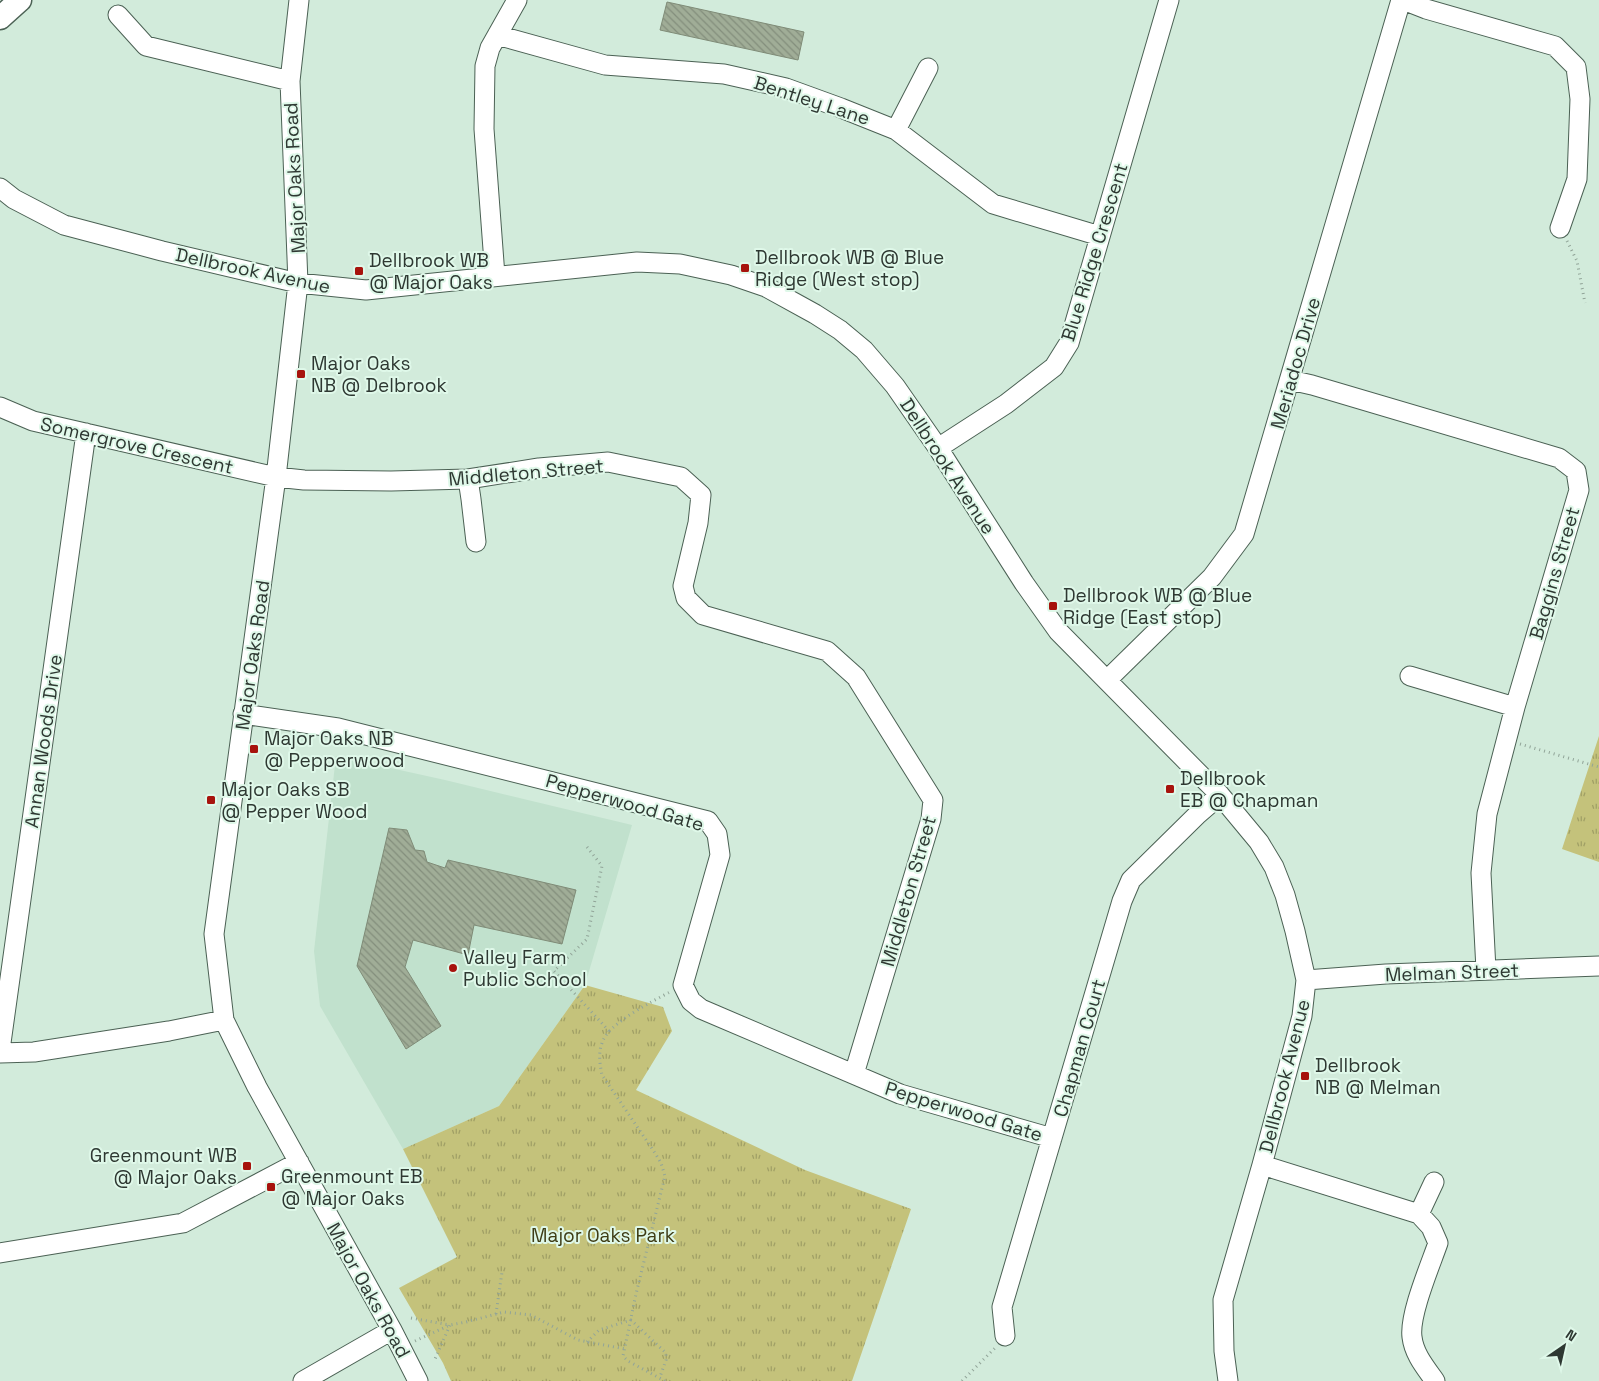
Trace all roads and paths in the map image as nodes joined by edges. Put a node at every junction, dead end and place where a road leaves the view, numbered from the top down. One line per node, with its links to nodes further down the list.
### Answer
1 (20, 0): 7 (street)
2 (299, 0): 10 (street, Major Oaks Road)
3 (517, 0): 8 (street)
4 (1169, 0): 14 (street, Blue Ridge Crescent)
5 (1402, 0): 13 (street); 18 (street, Meriadoc Drive)
6 (118, 15): 10 (street)
7 (0, 18)
8 (497, 34): 11 (street, Bentley Lane); 15 (street)
9 (928, 68): 11 (street)
10 (290, 81): 16 (street, Major Oaks Road)
11 (896, 130): 14 (street, Bentley Lane)
12 (0, 188): 16 (street, Dellbrook Avenue)
13 (1560, 228): 17 (path)
14 (1100, 236): 21 (street, Blue Ridge Crescent)
15 (494, 276): 16 (street, Dellbrook Avenue); 21 (street, Dellbrook Avenue)
16 (298, 283): 22 (street, Major Oaks Road)
17 (1585, 303)
18 (1290, 380): 26 (street, Meriadoc Drive); 27 (street, Baggins Street)
19 (0, 407): 20 (street, Somergrove Crescent)
20 (86, 433): 22 (street, Somergrove Crescent); 39 (street, Annan Woods Drive)
21 (938, 448): 26 (street, Dellbrook Avenue)
22 (276, 477): 23 (street, Middleton Street); 28 (street, Major Oaks Road)
23 (468, 479): 24 (street); 40 (street, Middleton Street)
24 (476, 542)
25 (1410, 676): 27 (street)
26 (1106, 680): 31 (street, Dellbrook Avenue)
27 (1515, 707): 29 (street, Baggins Street)
28 (243, 714): 36 (street, Pepperwood Gate); 37 (street, Major Oaks Road)
29 (1507, 740): 30 (path); 34 (street, Baggins Street)
30 (1599, 767)
31 (1220, 795): 35 (street, Dellbrook Avenue); 41 (street, Chapman Court)
32 (587, 847): 38 (path)
33 (1599, 966): 34 (street, Melman Street)
34 (1486, 970): 35 (street, Melman Street)
35 (1306, 980): 43 (street, Dellbrook Avenue)
36 (683, 985): 38 (path); 40 (street, Pepperwood Gate)
37 (224, 1020): 39 (street); 42 (street, Major Oaks Road)
38 (609, 1031): 50 (path)
39 (0, 1051)
40 (854, 1074): 41 (street, Pepperwood Gate)
41 (1052, 1138): 53 (street, Chapman Court)
42 (299, 1162): 46 (street); 52 (street, Major Oaks Road)
43 (1262, 1165): 45 (street); 63 (street, Dellbrook Avenue)
44 (1434, 1182): 45 (street)
45 (1419, 1214): 64 (street)
46 (0, 1253)
47 (502, 1272): 48 (path)
48 (496, 1314): 51 (path); 54 (path)
49 (411, 1318): 51 (path)
50 (631, 1320): 54 (path); 56 (path); 58 (path)
51 (450, 1324): 55 (path); 57 (path)
52 (392, 1330): 55 (street, Major Oaks Road); 59 (street)
53 (1005, 1336): 62 (path)
54 (587, 1342): 56 (path)
55 (401, 1347): 60 (street, Major Oaks Road)
56 (625, 1349): 58 (path)
57 (435, 1359)
58 (660, 1377): 61 (path)
59 (303, 1381)
60 (418, 1381)
61 (665, 1381)
62 (962, 1381)
63 (1228, 1381)
64 (1435, 1381)

